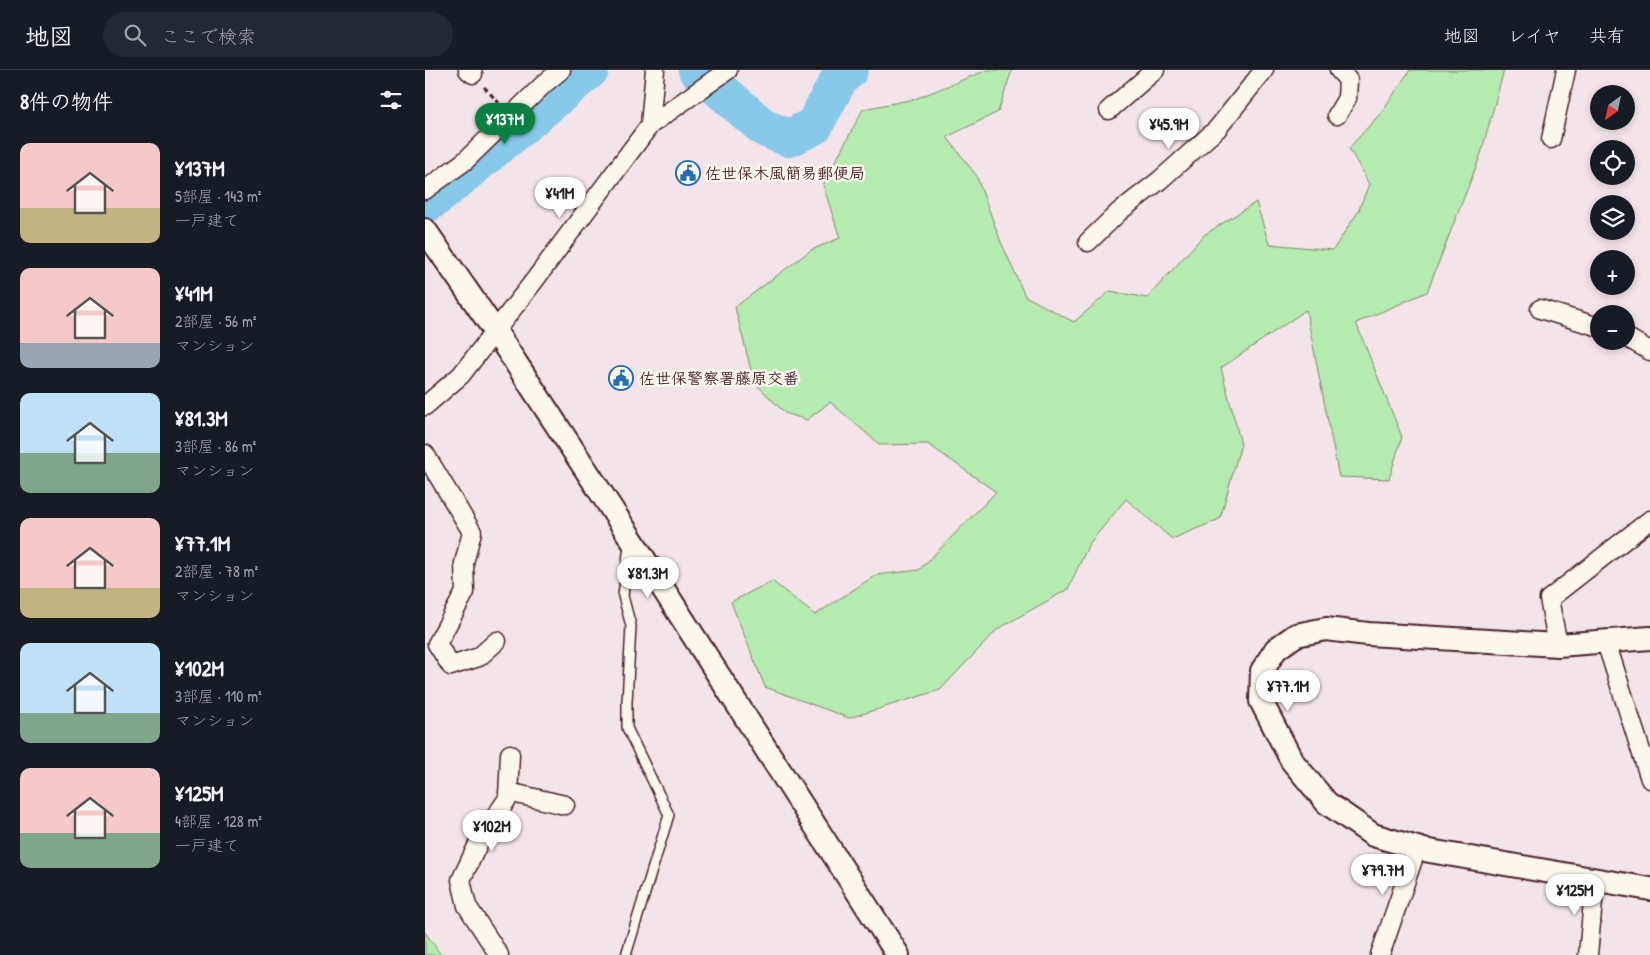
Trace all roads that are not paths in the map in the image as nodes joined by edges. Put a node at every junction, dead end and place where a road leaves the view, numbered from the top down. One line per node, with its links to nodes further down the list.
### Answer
1 (561, 70): 12 (street)
2 (655, 70): 10 (street)
3 (1155, 70): 8 (street)
4 (1264, 70): 14 (street)
5 (1339, 70): 9 (street)
6 (1566, 70): 11 (street)
7 (725, 72): 10 (street)
8 (1109, 110)
9 (1337, 114)
10 (650, 125): 17 (street)
11 (1551, 140)
12 (425, 190)
13 (426, 234): 17 (street)
14 (1088, 242)
15 (1540, 308): 16 (street)
16 (1590, 324)
17 (495, 330): 20 (street); 23 (street)
18 (1635, 342): 19 (street)
19 (1650, 350)
20 (425, 406)
21 (425, 454): 25 (street)
22 (1650, 520): 27 (street)
23 (630, 537): 36 (lane); 37 (street)
24 (1650, 638): 26 (street)
25 (497, 641)
26 (1606, 642): 27 (street); 29 (street)
27 (1558, 645): 32 (street)
28 (510, 754): 30 (street)
29 (1650, 779)
30 (508, 792): 31 (street); 35 (street)
31 (565, 805)
32 (1417, 848): 33 (street); 38 (street)
33 (1595, 879): 34 (street); 39 (street)
34 (1650, 889)
35 (499, 955)
36 (626, 955)
37 (897, 955)
38 (1380, 955)
39 (1588, 955)

